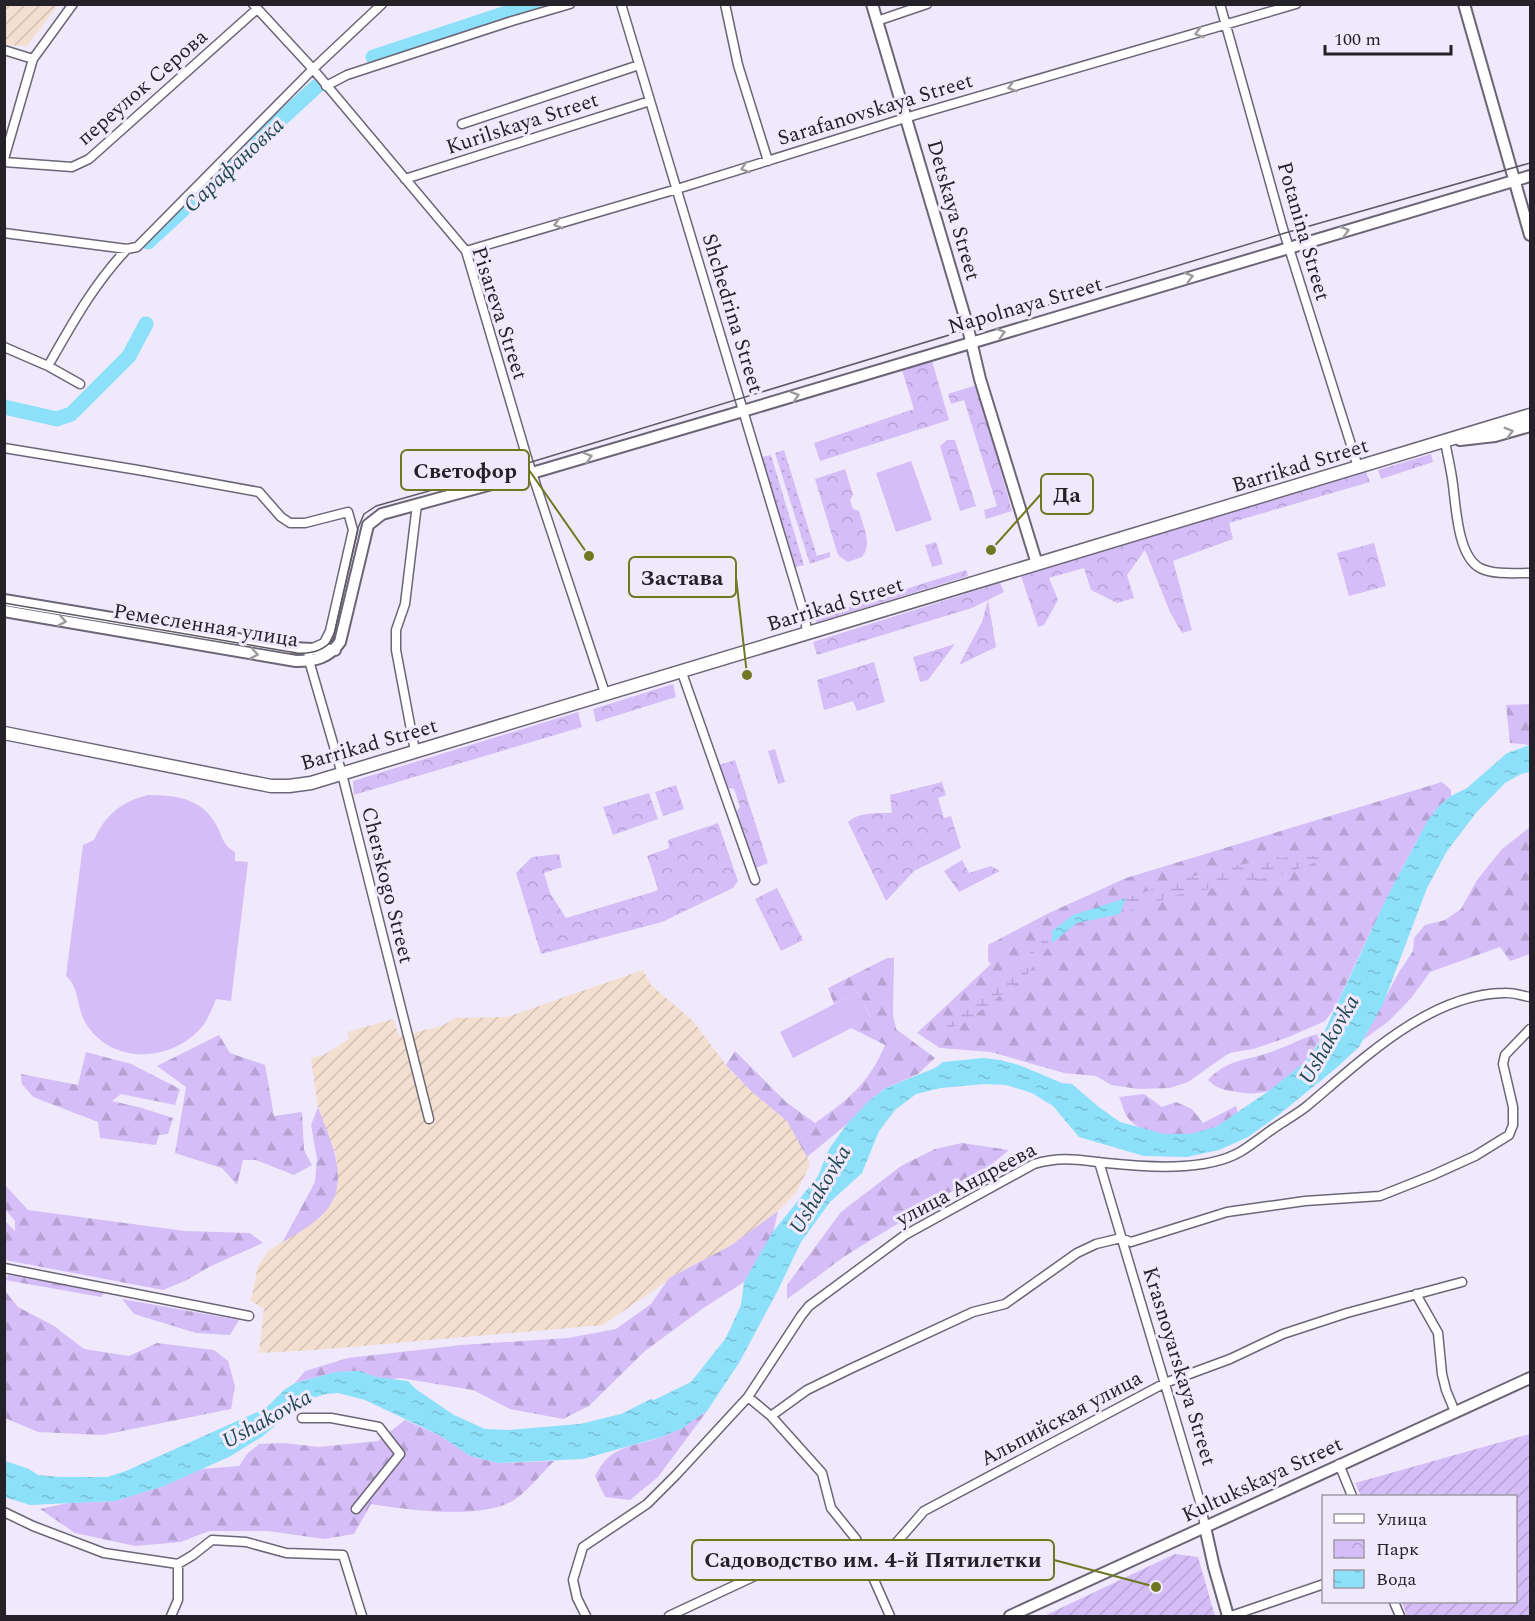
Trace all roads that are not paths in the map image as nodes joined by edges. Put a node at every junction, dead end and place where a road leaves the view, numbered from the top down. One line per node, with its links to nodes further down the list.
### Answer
1 (73, 4): 15 (street)
2 (382, 4): 17 (street)
3 (570, 4): 18 (street)
4 (621, 4): 16 (street, Shchedrina Street)
5 (725, 4): 23 (street)
6 (872, 4): 12 (street, Detskaya Street)
7 (927, 4): 12 (street)
8 (1220, 4): 13 (street, Potanina Street)
9 (1296, 4): 13 (street, Sarafanovskaya Street)
10 (1464, 4): 26 (street)
11 (255, 7): 17 (street, Pisareva Street); 22 (street, переулок Серова)
12 (877, 21): 20 (street, Detskaya Street)
13 (1226, 25): 20 (street, Sarafanovskaya Street, one-way to 20); 30 (street, Potanina Street)
14 (4, 50): 15 (street)
15 (33, 59): 22 (street)
16 (639, 65): 19 (street, Shchedrina Street); 21 (street)
17 (313, 69): 18 (street, Pisareva Street); 31 (street)
18 (326, 86): 25 (street, Pisareva Street)
19 (650, 101): 25 (street, Kurilskaya Street); 27 (street, Shchedrina Street)
20 (906, 117): 23 (street, Sarafanovskaya Street); 33 (street, Detskaya Street)
21 (462, 124)
22 (4, 160)
23 (768, 160): 27 (street, Sarafanovskaya Street, one-way to 27)
24 (1530, 176): 26 (street, Napolnaya Street)
25 (405, 179): 32 (street, Pisareva Street)
26 (1515, 181): 29 (street); 30 (street, Napolnaya Street, one-way to 26)
27 (677, 189): 32 (street, Sarafanovskaya Street, one-way to 32); 37 (street, Shchedrina Street)
28 (4, 233): 31 (street)
29 (1530, 235)
30 (1289, 248): 33 (street, Napolnaya Street, one-way to 30); 42 (street, Potanina Street)
31 (128, 249): 35 (street)
32 (466, 251): 43 (street, Pisareva Street)
33 (970, 342): 37 (street, Napolnaya Street, one-way to 33); 46 (street, Detskaya Street)
34 (4, 347): 35 (street)
35 (48, 366): 36 (street)
36 (81, 384)
37 (743, 411): 43 (street, Napolnaya Street, one-way to 37); 50 (street, Shchedrina Street)
38 (1530, 415): 40 (main road, Barrikad Street)
39 (1530, 426): 40 (street, one-way to 39)
40 (1445, 441): 42 (main road, Barrikad Street); 47 (street)
41 (4, 448): 51 (street)
42 (1358, 467): 46 (main road, Barrikad Street)
43 (532, 473): 44 (street, Napolnaya Street); 53 (street, Pisareva Street)
44 (417, 504): 45 (street, Napolnaya Street); 55 (street)
45 (373, 520): 51 (street, Ремесленная улица)
46 (1037, 564): 50 (main road, Barrikad Street)
47 (1530, 573)
48 (4, 600): 51 (street)
49 (4, 611): 51 (street, Ремесленная улица, one-way to 51)
50 (807, 633): 52 (main road, Barrikad Street)
51 (309, 655): 56 (street, Cherskogo Street)
52 (681, 670): 53 (main road, Barrikad Street); 57 (street)
53 (605, 693): 55 (main road, Barrikad Street)
54 (4, 733): 56 (main road, Barrikad Street)
55 (415, 751): 56 (main road, Barrikad Street)
56 (342, 774): 60 (street, Cherskogo Street)
57 (755, 880)
58 (1530, 997): 61 (street, улица Андреева)
59 (1530, 1029): 62 (street)
60 (429, 1119)
61 (1099, 1162): 62 (street, Krasnoyarskaya Street); 69 (street, улица Андреева)
62 (1121, 1238): 68 (street, Krasnoyarskaya Street); 71 (street)
63 (4, 1268): 66 (street)
64 (1462, 1282): 65 (street, Альпийская улица)
65 (1416, 1294): 68 (street, Альпийская улица); 70 (street)
66 (249, 1316)
67 (1530, 1378): 70 (street, Kultukskaya Street)
68 (1165, 1383): 77 (street, Krasnoyarskaya Street); 78 (street, Альпийская улица)
69 (748, 1397): 71 (street); 84 (street, улица Андреева)
70 (1455, 1412): 73 (street, Kultukskaya Street)
71 (771, 1416): 78 (street)
72 (302, 1418): 75 (street)
73 (1339, 1464): 74 (street); 77 (street, Kultukskaya Street)
74 (1351, 1495)
75 (356, 1509)
76 (4, 1512): 79 (street)
77 (1205, 1527): 87 (street, Kultukskaya Street); 88 (street, Krasnoyarskaya Street)
78 (864, 1554): 85 (street); 86 (street)
79 (178, 1563): 82 (street); 83 (street)
80 (1322, 1584): 88 (street)
81 (1394, 1603): 89 (street)
82 (171, 1617)
83 (362, 1617)
84 (586, 1617)
85 (669, 1617)
86 (890, 1617)
87 (1010, 1617)
88 (1229, 1617)
89 (1400, 1617)

